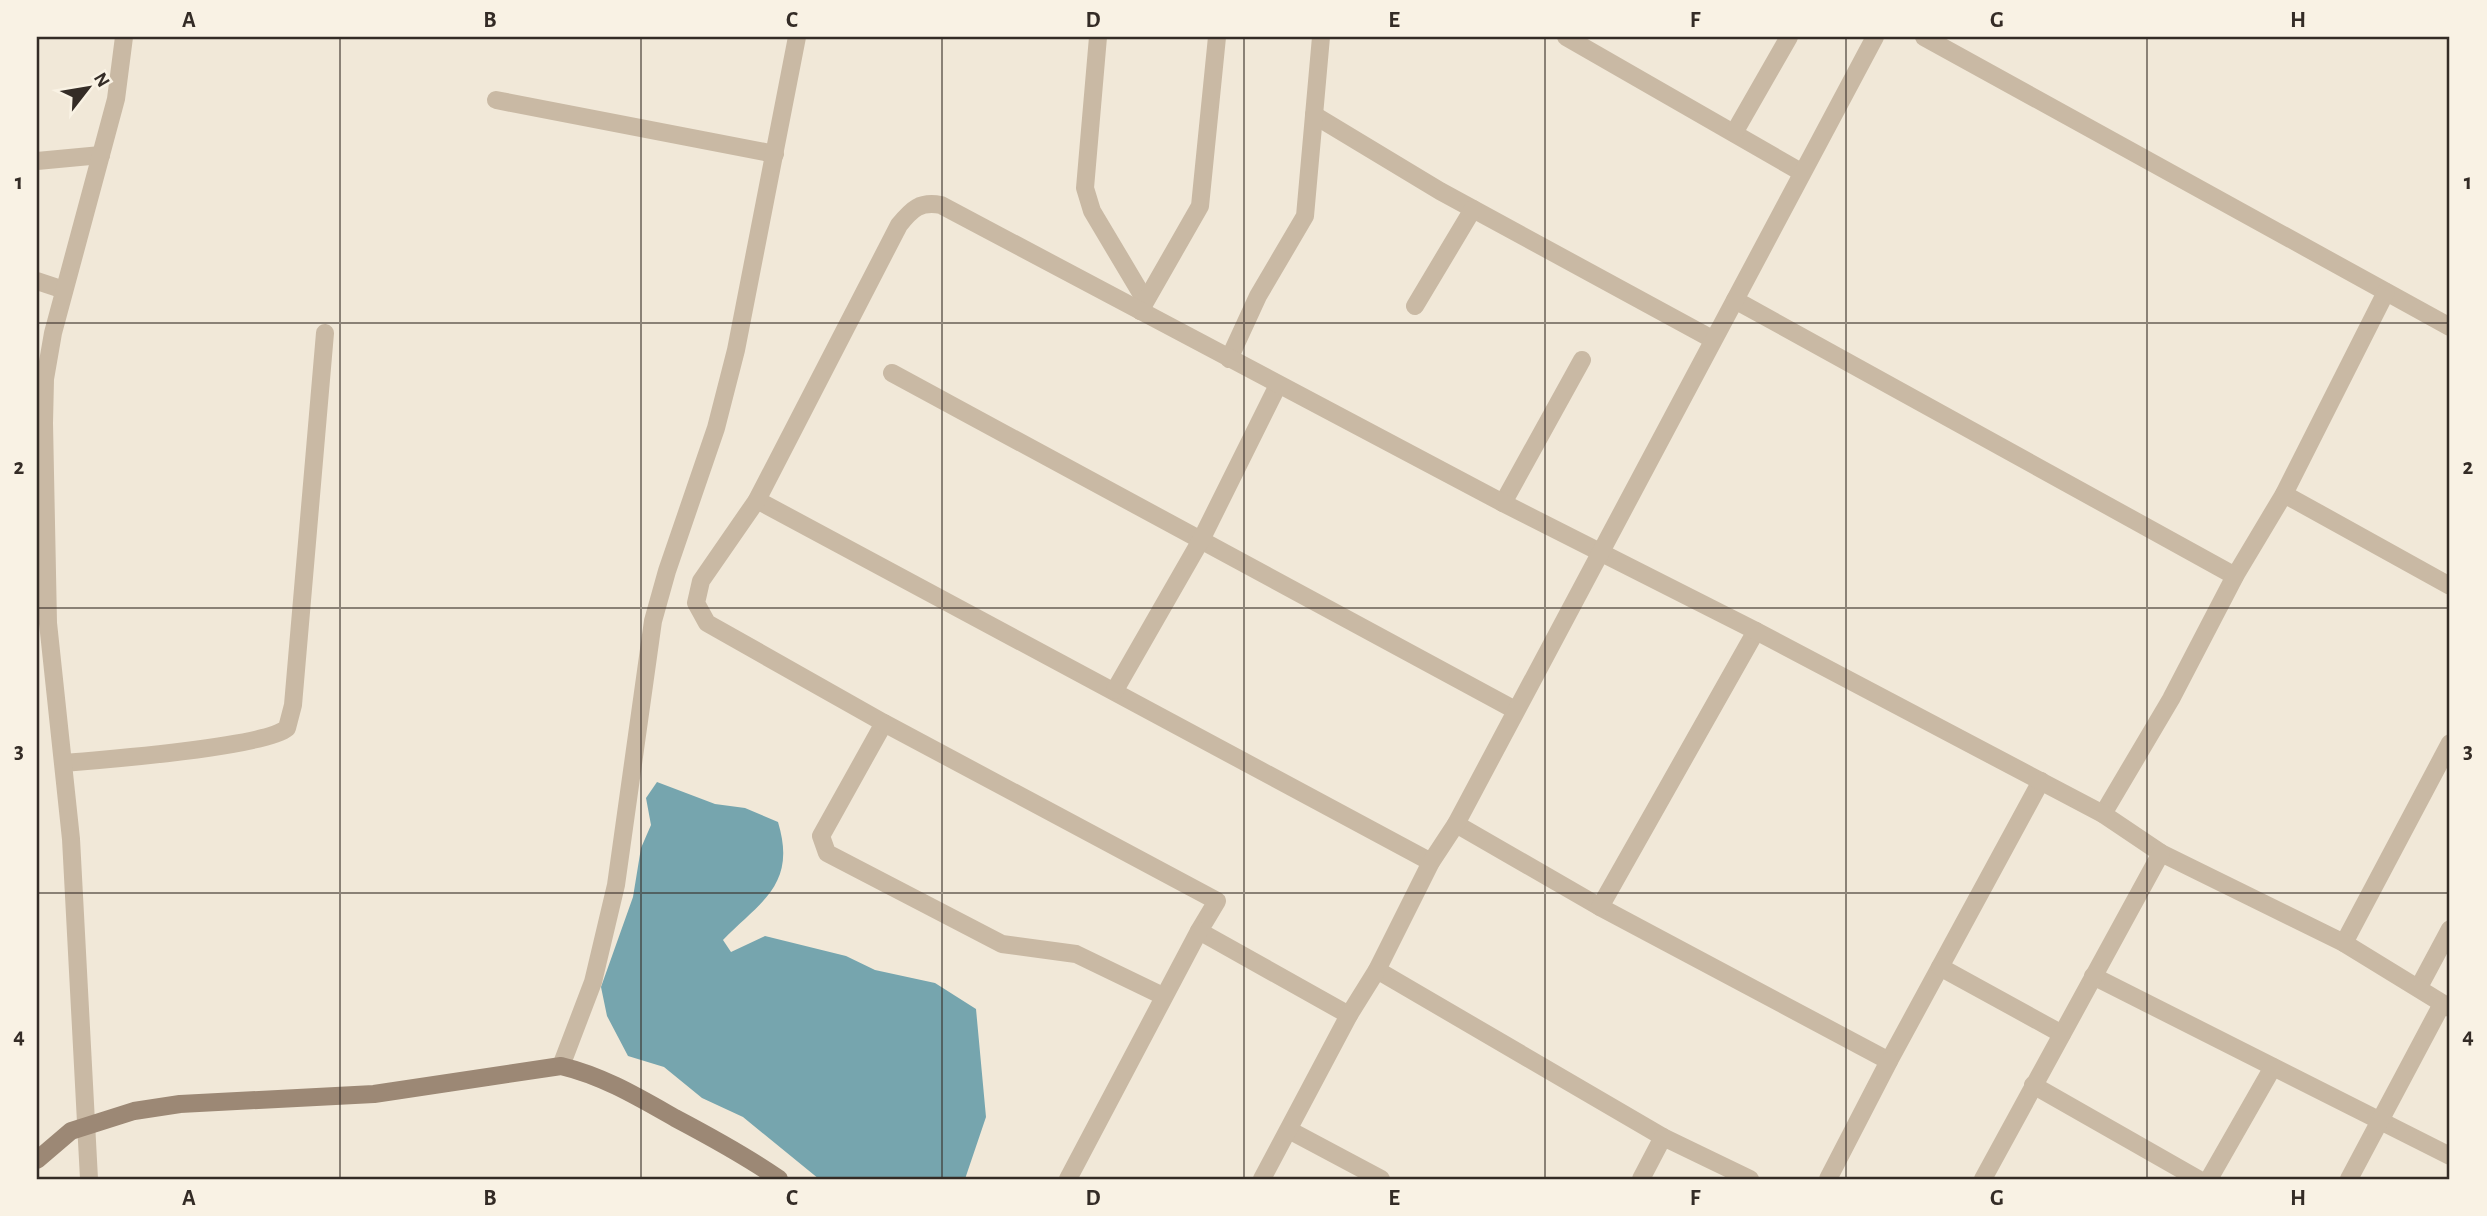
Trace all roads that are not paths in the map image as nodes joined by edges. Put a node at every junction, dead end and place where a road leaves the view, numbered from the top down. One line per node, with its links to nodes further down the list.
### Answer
1 (124, 37): 15 (street)
2 (797, 37): 14 (street)
3 (1098, 37): 23 (street)
4 (1217, 37): 23 (street)
5 (1321, 37): 12 (street)
6 (1566, 37): 10 (street)
7 (1789, 37): 13 (street)
8 (1875, 37): 17 (street)
9 (1924, 37): 21 (street)
10 (1596, 44): 13 (street)
11 (496, 100): 14 (street)
12 (1314, 115): 18 (street); 29 (street)
13 (1734, 133): 17 (street)
14 (775, 154): 64 (street)
15 (101, 155): 16 (street); 20 (street)
16 (37, 161)
17 (1801, 172): 22 (street)
18 (1473, 209): 24 (street); 27 (street)
19 (37, 281): 20 (street)
20 (64, 290): 28 (street)
21 (2386, 292): 25 (street); 33 (street)
22 (1735, 300): 27 (street); 38 (street)
23 (1142, 306): 29 (street); 34 (street)
24 (1415, 306)
25 (2450, 327)
26 (324, 333): 45 (street)
27 (1712, 339): 37 (street)
28 (44, 346): 45 (street)
29 (1229, 359): 32 (street)
30 (1582, 359): 35 (street)
31 (892, 373): 36 (street)
32 (1278, 385): 35 (street); 36 (street)
33 (2284, 494): 38 (street); 39 (street)
34 (757, 500): 41 (street); 43 (street)
35 (1503, 503): 37 (street)
36 (1201, 540): 41 (street); 42 (street)
37 (1598, 552): 40 (street); 42 (street)
38 (2235, 576): 47 (street)
39 (2450, 586)
40 (1756, 631): 46 (street); 51 (street)
41 (1115, 690): 50 (street)
42 (1515, 710): 48 (street)
43 (884, 723): 53 (street); 59 (street)
44 (2450, 743): 54 (street)
45 (64, 763): 68 (street)
46 (2041, 781): 47 (street); 55 (street)
47 (2103, 814): 49 (street)
48 (1456, 824): 50 (street); 51 (street)
49 (2161, 853): 54 (street); 57 (street)
50 (1431, 862): 56 (street)
51 (1600, 907): 63 (street)
52 (2450, 929): 58 (street)
53 (1199, 931): 59 (street); 61 (street)
54 (2343, 943): 58 (street)
55 (1940, 967): 62 (street); 63 (street)
56 (1377, 970): 61 (street); 70 (street)
57 (2093, 976): 62 (street); 65 (street)
58 (2418, 987): 60 (street)
59 (1163, 996): 75 (street)
60 (2446, 1006): 67 (street)
61 (1349, 1015): 69 (street)
62 (2062, 1034): 66 (street)
63 (1889, 1061): 80 (street)
64 (561, 1066): 68 (street); 74 (street)
65 (2273, 1067): 67 (street); 83 (street)
66 (2033, 1085): 81 (street); 82 (street)
67 (2382, 1121): 71 (street); 84 (street)
68 (86, 1124): 72 (street); 73 (street)
69 (1289, 1130): 76 (street); 77 (street)
70 (1663, 1137): 78 (street); 79 (street)
71 (2450, 1156)
72 (37, 1160)
73 (89, 1179)
74 (779, 1179)
75 (1068, 1179)
76 (1262, 1179)
77 (1381, 1179)
78 (1641, 1179)
79 (1750, 1179)
80 (1828, 1179)
81 (1983, 1179)
82 (2198, 1179)
83 (2209, 1179)
84 (2349, 1179)

